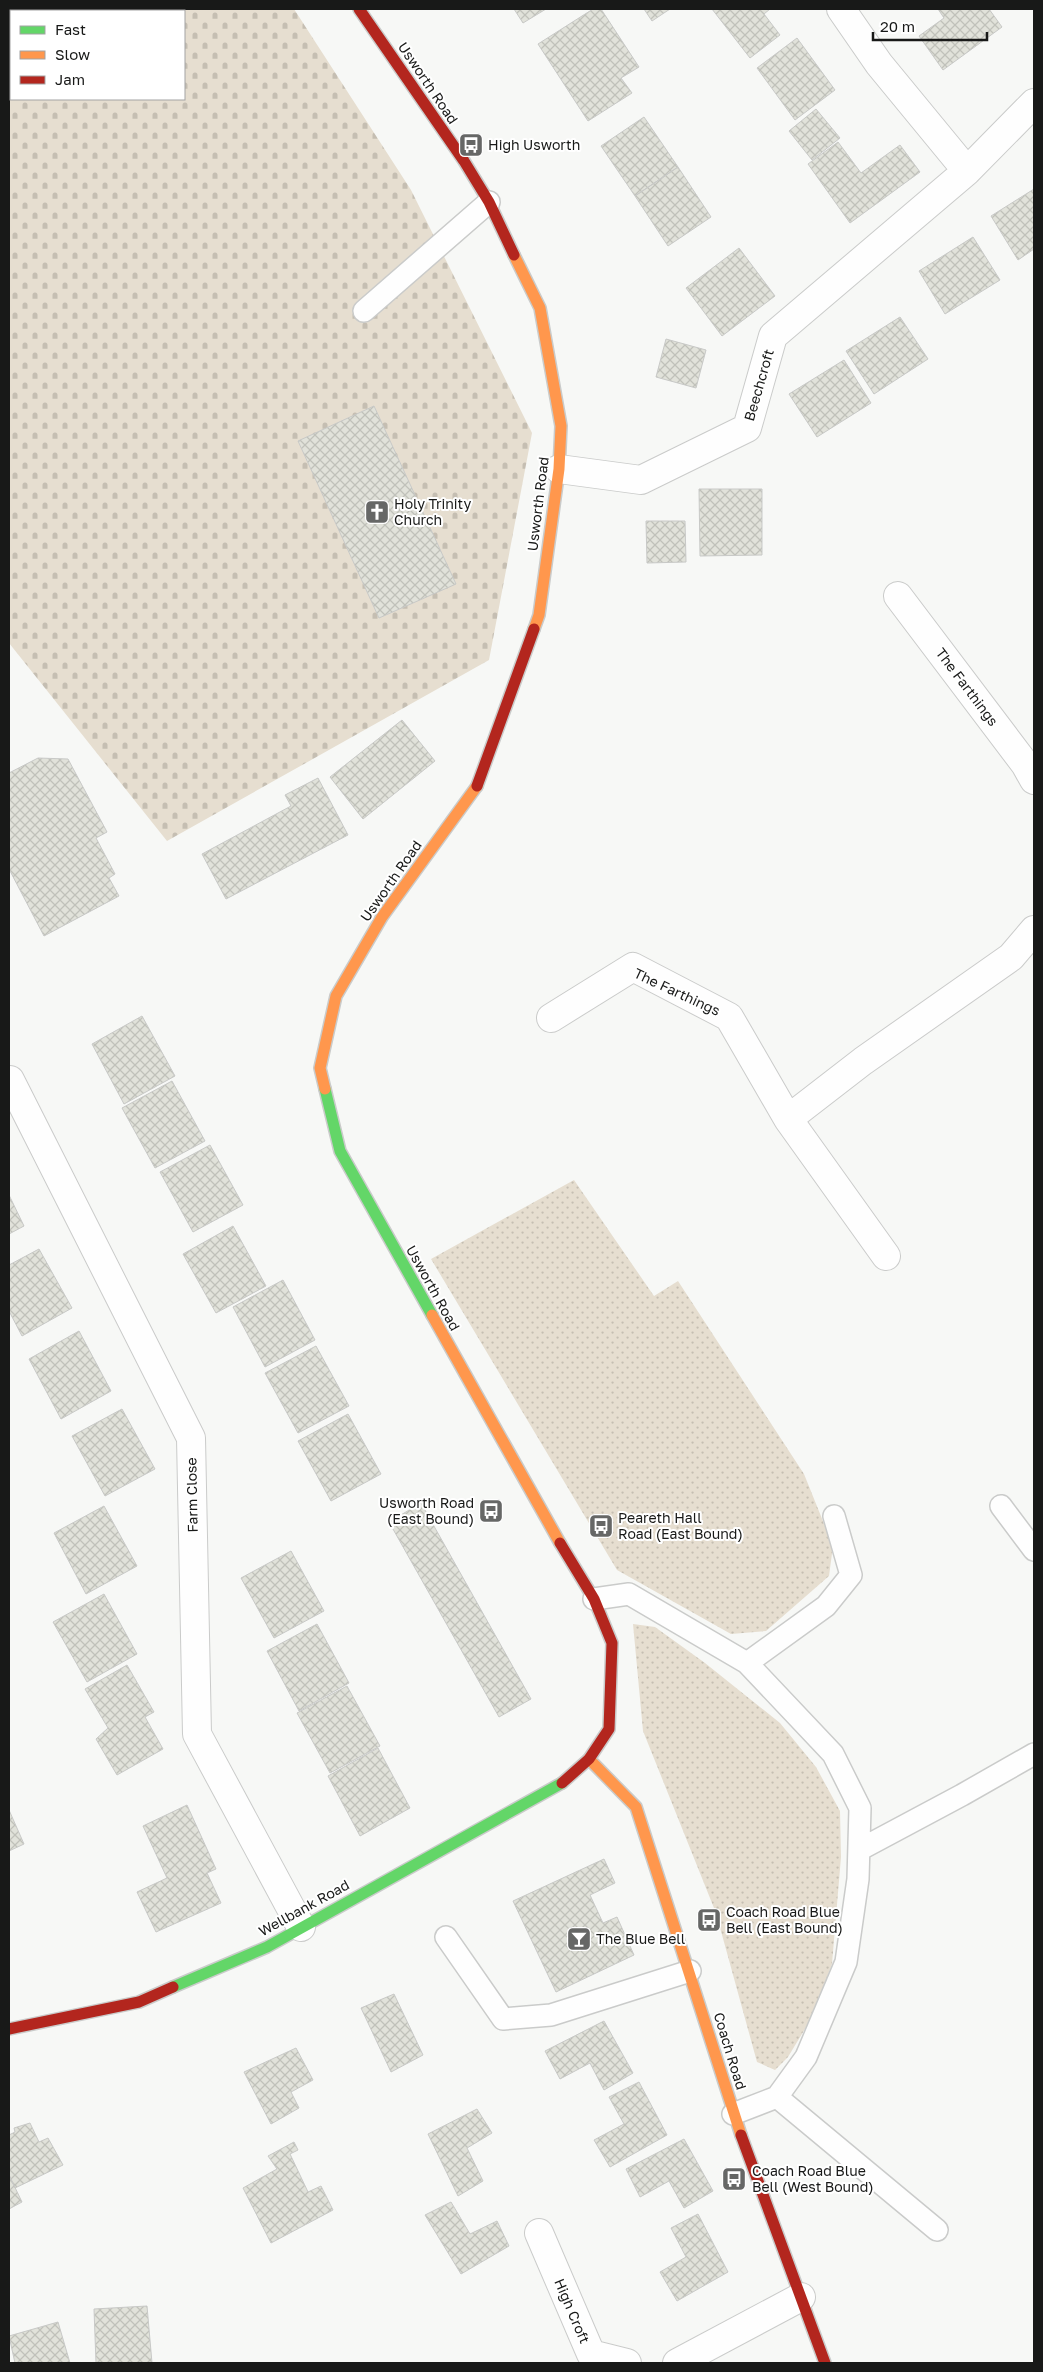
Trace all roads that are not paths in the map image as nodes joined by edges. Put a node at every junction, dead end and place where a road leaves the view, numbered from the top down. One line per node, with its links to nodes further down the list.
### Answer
1 (360, 9): 5 (street, Usworth Road)
2 (841, 9): 4 (street)
3 (1034, 103): 4 (street, Beechcroft)
4 (967, 171): 7 (street, Beechcroft)
5 (489, 202): 6 (lane); 7 (street, Usworth Road)
6 (364, 311)
7 (559, 469): 18 (street, Usworth Road)
8 (898, 596): 9 (street, The Farthings)
9 (1034, 780)
10 (1034, 930): 13 (street)
11 (551, 1018): 13 (street, The Farthings)
12 (10, 1080): 23 (street, Farm Close)
13 (788, 1119): 14 (street, The Farthings)
14 (886, 1256)
15 (1001, 1506): 17 (lane)
16 (834, 1516): 19 (lane)
17 (1034, 1550)
18 (594, 1599): 19 (lane); 21 (street, Usworth Road)
19 (747, 1663): 22 (lane)
20 (1034, 1754): 22 (lane)
21 (589, 1760): 23 (street, Wellbank Road); 25 (street, Coach Road)
22 (859, 1850): 27 (lane)
23 (301, 1926): 26 (street, Wellbank Road)
24 (446, 1937): 25 (lane)
25 (690, 1970): 28 (street, Coach Road)
26 (9, 2029)
27 (777, 2098): 28 (lane); 29 (lane)
28 (733, 2114): 31 (street, Coach Road)
29 (937, 2230)
30 (539, 2233): 32 (street, High Croft)
31 (800, 2297): 33 (street); 34 (street, Coach Road)
32 (628, 2363)
33 (677, 2363)
34 (825, 2363)

